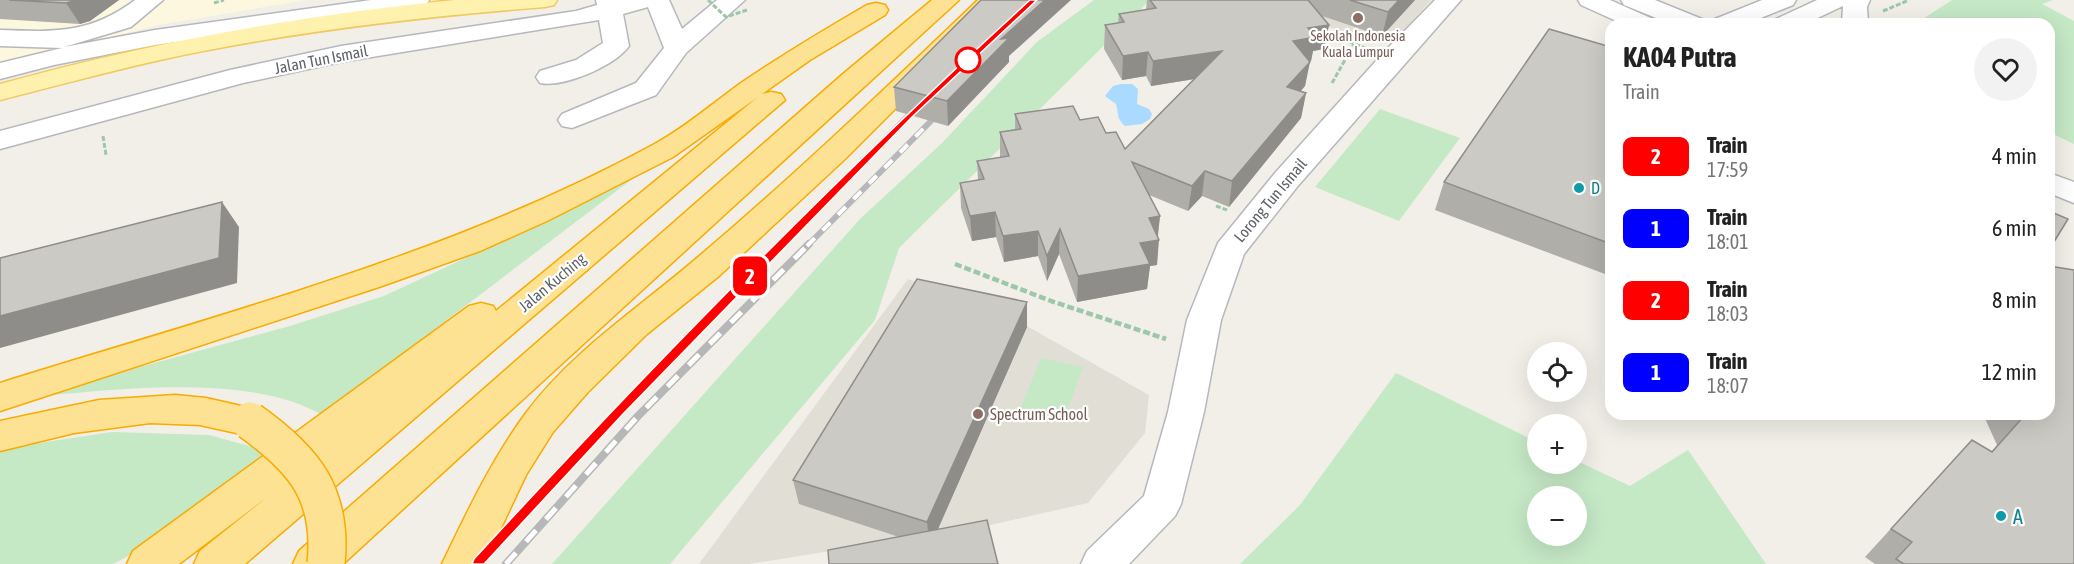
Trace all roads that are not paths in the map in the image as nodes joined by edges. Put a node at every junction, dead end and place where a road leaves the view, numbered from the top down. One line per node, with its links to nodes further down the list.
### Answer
1 (151, 0): 23 (street)
2 (547, 0): 13 (main road); 29 (street, Jalan Tun Ismail)
3 (647, 0): 14 (street, Jalan Tun Ismail)
4 (657, 0): 24 (street)
5 (947, 0): 38 (highway)
6 (992, 0): 40 (highway)
7 (1449, 0): 41 (street, Lorong Tun Ismail)
8 (1590, 0): 18 (street)
9 (1633, 0): 19 (street)
10 (1784, 0): 20 (street)
11 (1837, 0): 21 (street)
12 (1858, 0): 22 (street)
13 (487, 2): 17 (main road)
14 (609, 5): 26 (street); 30 (street, Jalan Tun Ismail)
15 (740, 5): 24 (street)
16 (883, 5): 31 (highway, Jalan Kuching); 34 (highway)
17 (412, 7): 25 (street); 27 (main road)
18 (1630, 18)
19 (1679, 18)
20 (1739, 18)
21 (1798, 18)
22 (1855, 18)
23 (0, 38)
24 (677, 48): 28 (street)
25 (0, 71)
26 (549, 77)
27 (0, 92)
28 (572, 120)
29 (0, 126)
30 (0, 140)
31 (697, 161): 36 (highway); 37 (highway, Jalan Kuching)
32 (2055, 185): 33 (street)
33 (2074, 193)
34 (0, 397)
35 (0, 436): 39 (highway, bridge)
36 (148, 564)
37 (215, 564)
38 (314, 564)
39 (326, 564)
40 (463, 564)
41 (1102, 564)

